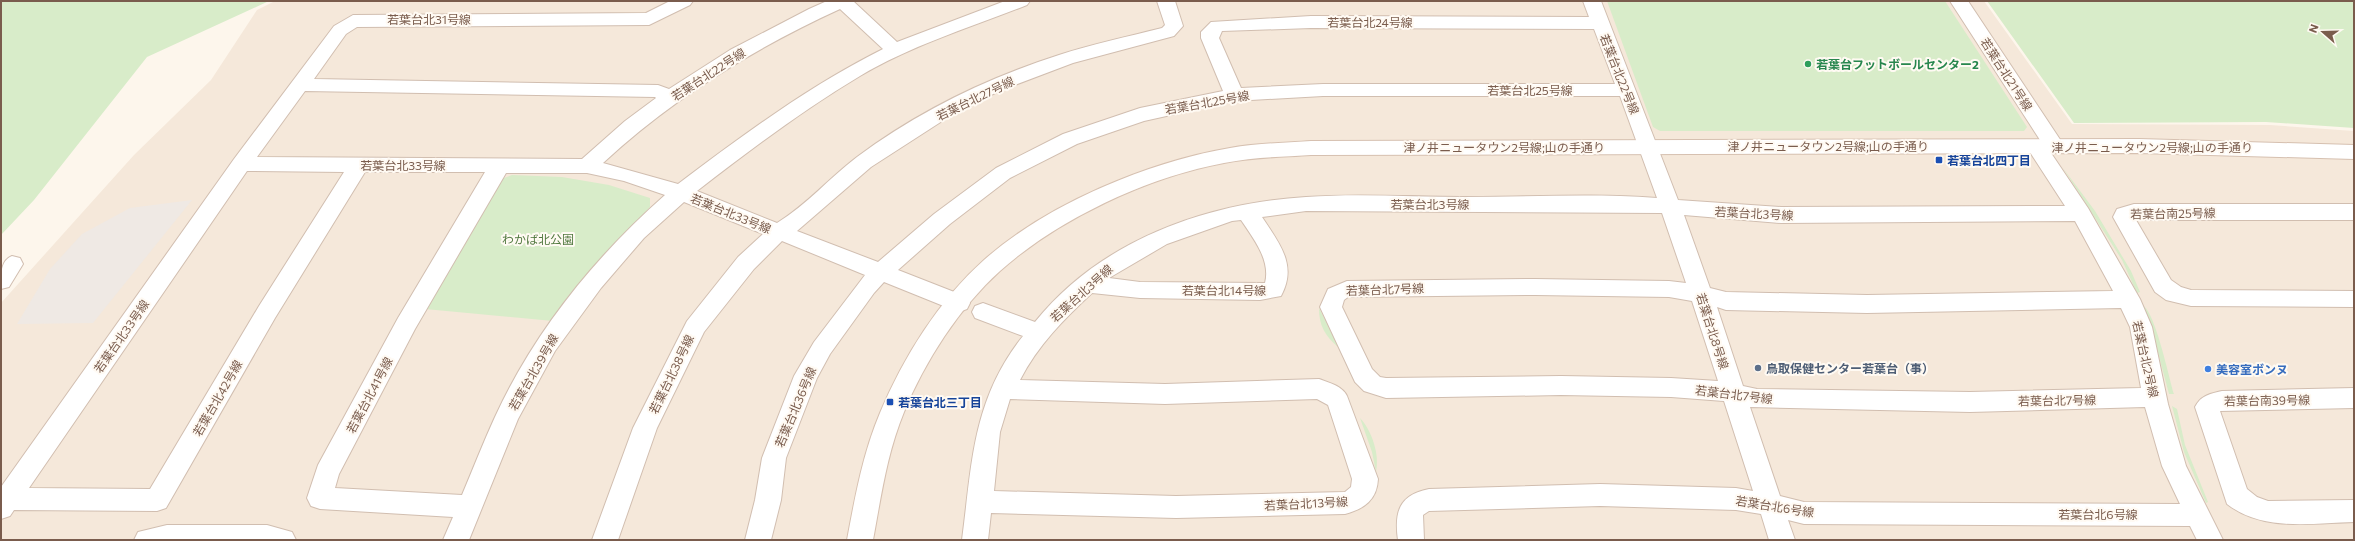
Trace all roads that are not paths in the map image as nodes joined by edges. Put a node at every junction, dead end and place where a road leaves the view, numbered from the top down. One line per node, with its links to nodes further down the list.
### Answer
1 (684, 1): 9 (street, 若葉台北31号線)
2 (842, 1): 8 (street); 12 (street, 若葉台北22号線)
3 (1021, 1): 8 (street)
4 (1166, 1): 25 (street, 若葉台北27号線)
5 (1592, 1): 7 (street, 若葉台北22号線)
6 (1959, 1): 14 (street, 若葉台北21号線)
7 (1600, 23): 10 (street, 若葉台北22号線); 11 (street, 若葉台北24号線)
8 (895, 50): 20 (street)
9 (301, 85): 12 (street); 16 (street, 若葉台北31号線)
10 (1627, 90): 11 (street, 若葉台北25号線); 13 (street, 若葉台北22号線)
11 (1234, 95): 26 (street, 若葉台北25号線)
12 (672, 96): 19 (street, 若葉台北22号線)
13 (1649, 146): 14 (street, 津ノ井ニュータウン2号線;山の手通り); 21 (street, 若葉台北8号線); 31 (street, 津ノ井ニュータウン2号線;山の手通り)
14 (2045, 147): 15 (street, 津ノ井ニュータウン2号線;山の手通り); 24 (street, 若葉台北2号線)
15 (2354, 152)
16 (241, 164): 17 (street, 若葉台北33号線); 38 (street, 若葉台北33号線)
17 (359, 164): 18 (street, 若葉台北33号線); 38 (street, 若葉台北42号線)
18 (500, 165): 19 (street, 若葉台北33号線); 41 (street, 若葉台北41号線)
19 (586, 166): 20 (street, 若葉台北33号線)
20 (681, 193): 25 (street, 若葉台北33号線); 41 (street, 若葉台北39号線)
21 (1670, 208): 22 (street, 若葉台北3号線); 24 (street, 若葉台北3号線); 28 (street, 若葉台北8号線)
22 (1247, 212): 27 (street, 若葉台北3号線); 27 (street, 若葉台北14号線)
23 (2354, 212): 29 (street, 若葉台南25号線)
24 (2081, 213): 30 (street, 若葉台北2号線)
25 (777, 233): 26 (street, 若葉台北33号線); 47 (street, 若葉台北38号線)
26 (882, 271): 31 (street, 若葉台北33号線); 48 (street, 若葉台北36号線)
27 (1088, 284): 33 (street, 若葉台北3号線)
28 (1702, 294): 30 (street, 若葉台北7号線); 35 (street, 若葉台北8号線); 35 (street, 若葉台北7号線)
29 (2354, 298)
30 (2129, 299): 36 (street, 若葉台北2号線)
31 (959, 303): 49 (street, 津ノ井ニュータウン2号線;山の手通り)
32 (983, 312): 33 (street)
33 (1040, 333): 34 (street, 若葉台北3号線)
34 (1004, 389): 39 (street, 若葉台北3号線); 39 (street, 若葉台北13号線)
35 (1733, 392): 36 (street, 若葉台北7号線); 40 (street, 若葉台北8号線)
36 (2155, 398): 43 (street, 若葉台北2号線)
37 (2354, 398): 42 (street, 若葉台南39号線)
38 (3, 502)
39 (978, 502): 50 (street, 若葉台北3号線)
40 (1770, 505): 43 (street, 若葉台北6号線); 51 (street, 若葉台北6号線); 52 (street, 若葉台北8号線)
41 (470, 507): 46 (street, 若葉台北39号線)
42 (2354, 511)
43 (2197, 515): 53 (street, 若葉台北2号線)
44 (147, 540): 45 (street)
45 (283, 540)
46 (456, 540)
47 (605, 540)
48 (758, 540)
49 (860, 540)
50 (975, 540)
51 (1410, 540)
52 (1782, 540)
53 (2210, 540)

